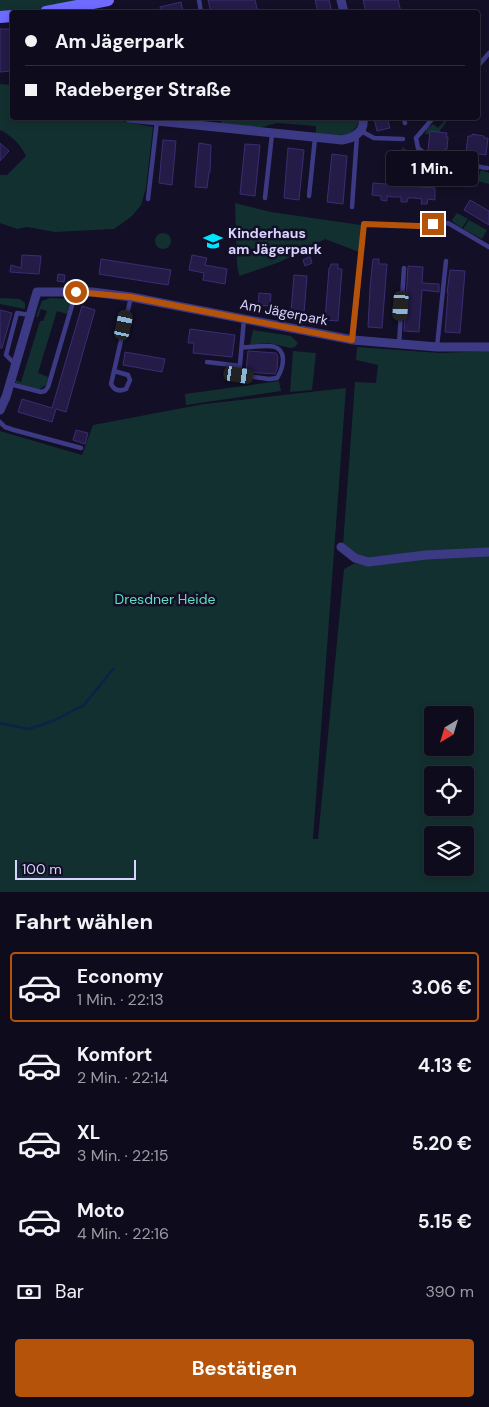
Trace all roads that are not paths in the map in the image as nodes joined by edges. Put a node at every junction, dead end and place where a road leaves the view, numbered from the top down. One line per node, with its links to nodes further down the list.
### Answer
1 (108, 0): 2 (main road)
2 (91, 8): 3 (main road)
3 (68, 10)
4 (489, 53): 5 (lane)
5 (480, 64)
6 (148, 120): 9 (street)
7 (363, 120): 10 (street)
8 (431, 120): 14 (lane)
9 (157, 121): 11 (street); 17 (lane)
10 (359, 132): 12 (street); 13 (lane); 18 (lane)
11 (272, 134): 12 (street); 16 (lane)
12 (315, 138): 15 (lane)
13 (403, 139)
14 (487, 168)
15 (309, 196)
16 (265, 198)
17 (148, 199)
18 (352, 207)
19 (489, 247): 25 (lane)
20 (446, 261): 28 (lane)
21 (404, 268): 26 (lane)
22 (76, 292): 23 (street, Am Jägerpark); 33 (street, Am Jägerpark); 33 (lane)
23 (131, 297): 24 (street, Am Jägerpark); 32 (lane)
24 (244, 319): 25 (street, Am Jägerpark); 27 (lane)
25 (352, 340): 26 (street, Am Jägerpark)
26 (399, 344): 28 (street, Am Jägerpark)
27 (242, 347): 31 (lane); 31 (lane)
28 (438, 347): 29 (street, Am Jägerpark)
29 (489, 347)
30 (206, 362): 31 (lane)
31 (240, 366)
32 (114, 371): 32 (lane)
33 (10, 384): 34 (street, Am Jägerpark)
34 (0, 410)
35 (0, 422): 36 (lane)
36 (81, 448)
37 (341, 547): 38 (street)
38 (489, 552)

